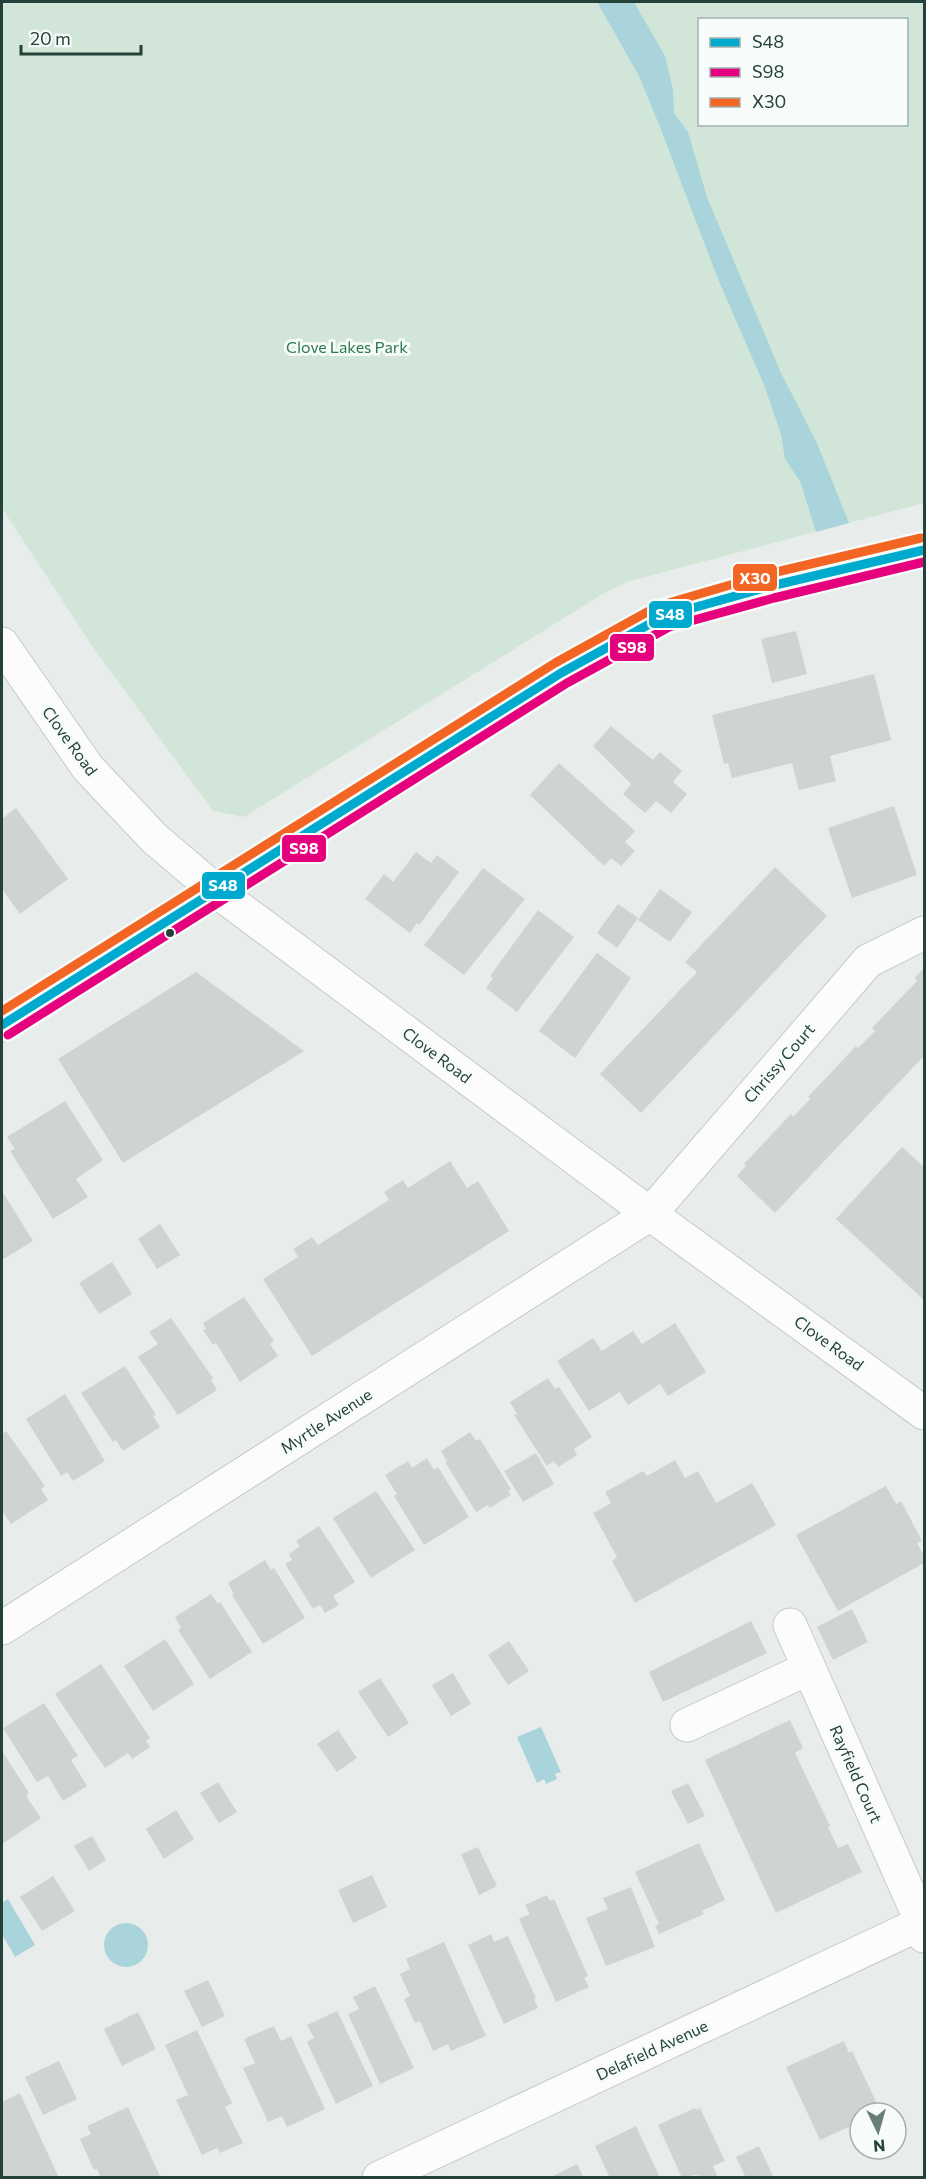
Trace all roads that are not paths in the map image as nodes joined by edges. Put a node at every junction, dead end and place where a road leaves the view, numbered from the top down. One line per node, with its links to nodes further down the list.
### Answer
1 (924, 550): 3 (street)
2 (2, 644): 3 (street, Clove Road)
3 (215, 890): 5 (street); 6 (street, Clove Road)
4 (924, 933): 6 (street, Chrissy Court)
5 (2, 1025)
6 (650, 1214): 7 (street, Clove Road); 9 (street, Myrtle Avenue)
7 (924, 1413)
8 (790, 1625): 10 (street, Rayfield Court)
9 (2, 1628)
10 (809, 1668): 11 (street); 12 (street, Rayfield Court)
11 (687, 1725)
12 (924, 1927): 13 (street, Delafield Avenue)
13 (379, 2178)

